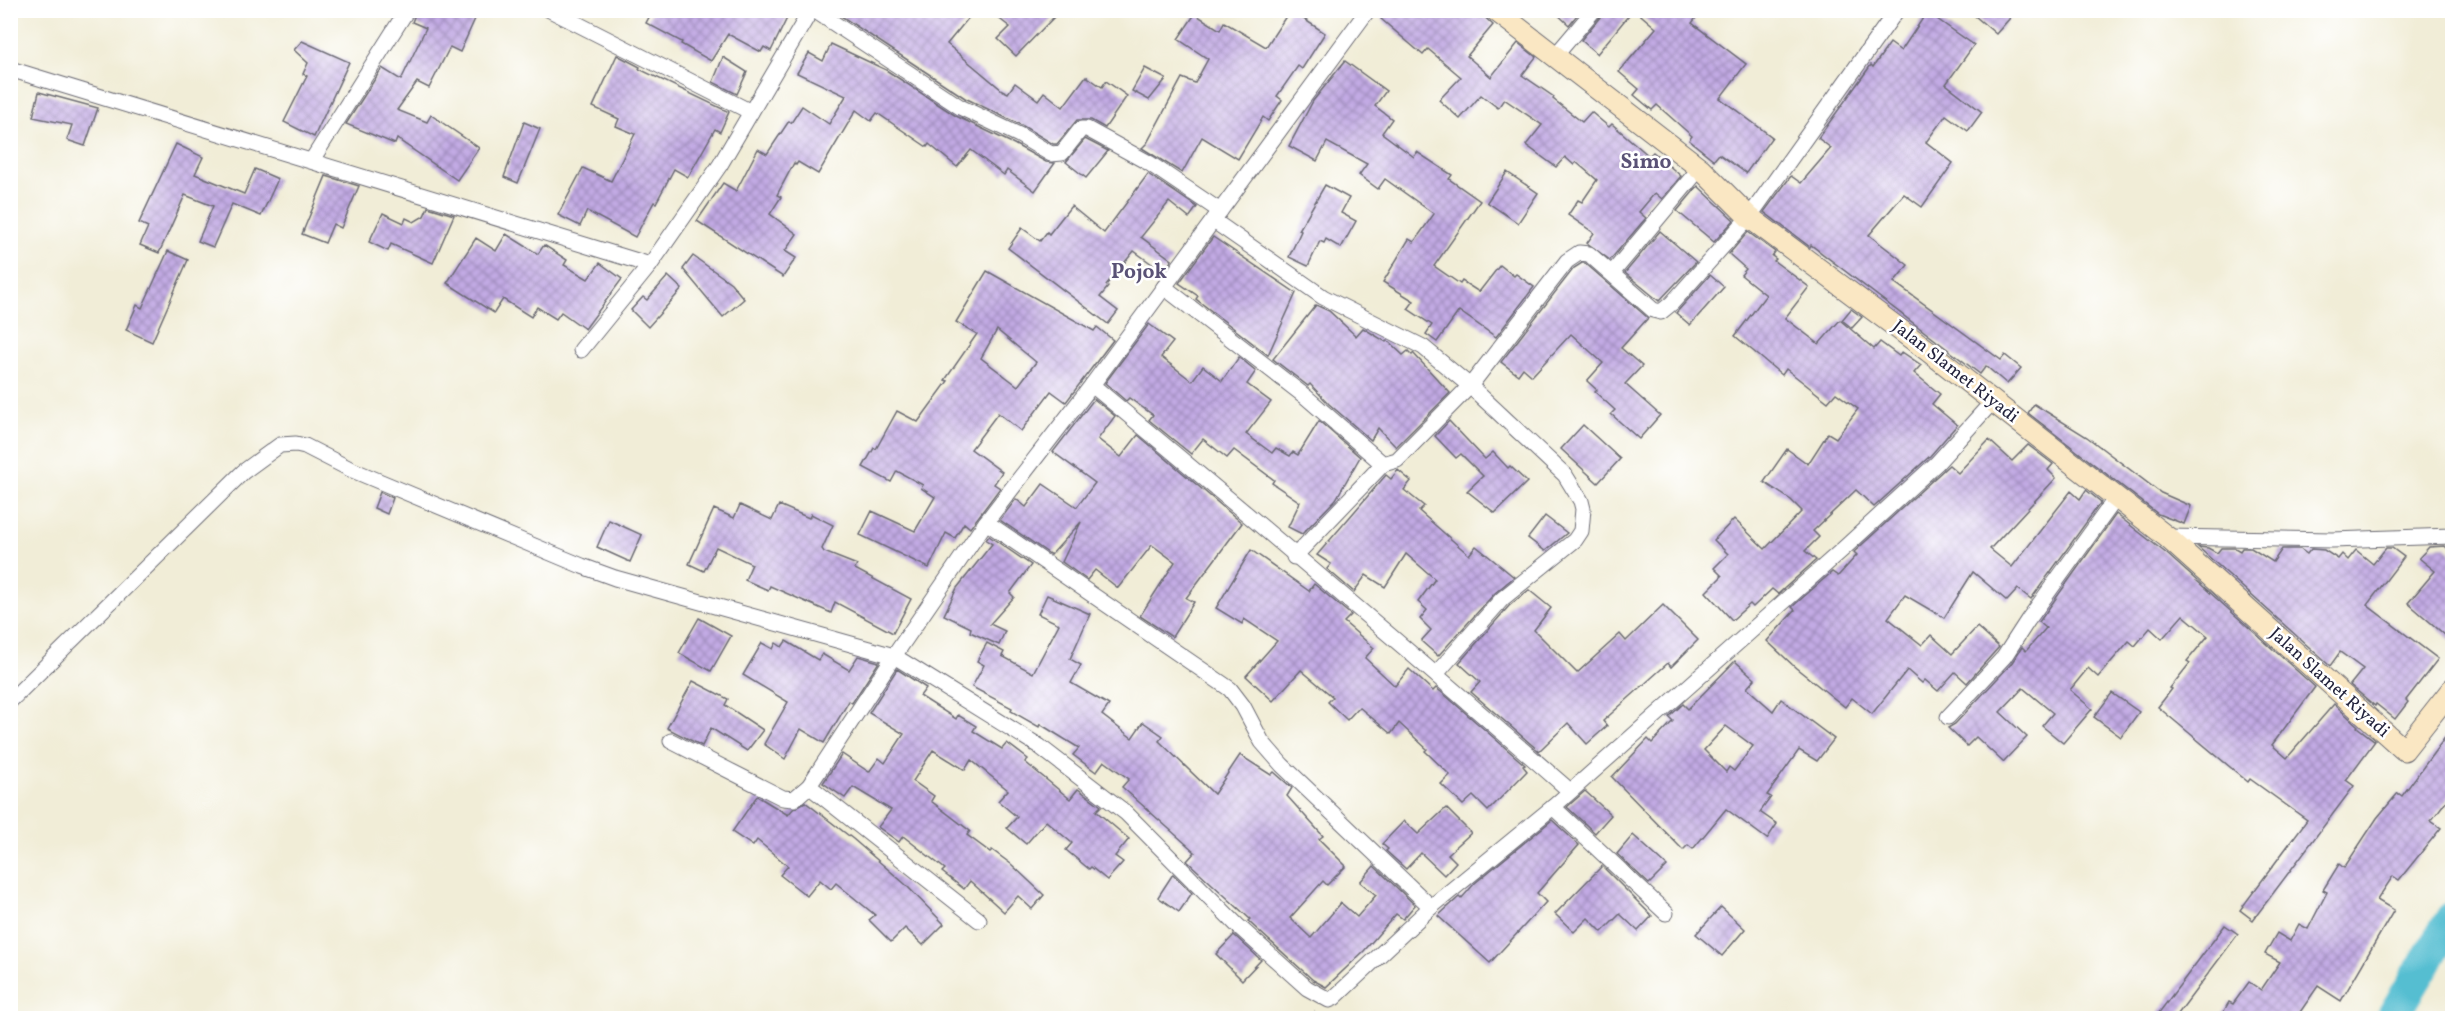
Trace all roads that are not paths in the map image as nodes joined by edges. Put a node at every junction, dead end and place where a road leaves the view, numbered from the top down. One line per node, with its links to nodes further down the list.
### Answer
1 (407, 10): 11 (street)
2 (550, 10): 10 (street)
3 (813, 10): 10 (street); 13 (street)
4 (1368, 10): 13 (street)
5 (1495, 10): 8 (street, Jalan Slamet Riyadi)
6 (1594, 10): 8 (street)
7 (1897, 10): 14 (street)
8 (1555, 56): 12 (street, Jalan Slamet Riyadi)
9 (10, 69): 11 (street)
10 (751, 112): 15 (street)
11 (312, 160): 15 (street)
12 (1700, 168): 14 (street, Jalan Slamet Riyadi); 16 (street)
13 (1217, 216): 17 (street); 20 (street)
14 (1749, 217): 16 (street); 21 (street, Jalan Slamet Riyadi)
15 (650, 265): 18 (street)
16 (1613, 272): 20 (street)
17 (1164, 287): 19 (street); 22 (street)
18 (581, 350)
19 (1092, 385): 24 (street); 27 (street)
20 (1470, 386): 22 (street); 29 (street)
21 (1993, 401): 23 (street, Jalan Slamet Riyadi); 35 (street)
22 (1383, 464): 27 (street)
23 (2116, 498): 26 (street, Jalan Slamet Riyadi); 32 (street)
24 (986, 522): 28 (street); 37 (street)
25 (2452, 536): 26 (street)
26 (2168, 537): 30 (street, Jalan Slamet Riyadi)
27 (1294, 556): 29 (street)
28 (894, 656): 31 (street); 34 (street); 37 (street)
29 (1436, 674): 35 (street)
30 (2452, 689)
31 (10, 701)
32 (1948, 717)
33 (671, 741): 34 (street)
34 (809, 786): 39 (street)
35 (1570, 792): 36 (street)
36 (1553, 807): 37 (street); 38 (street)
37 (1431, 908)
38 (1666, 913)
39 (979, 920)

